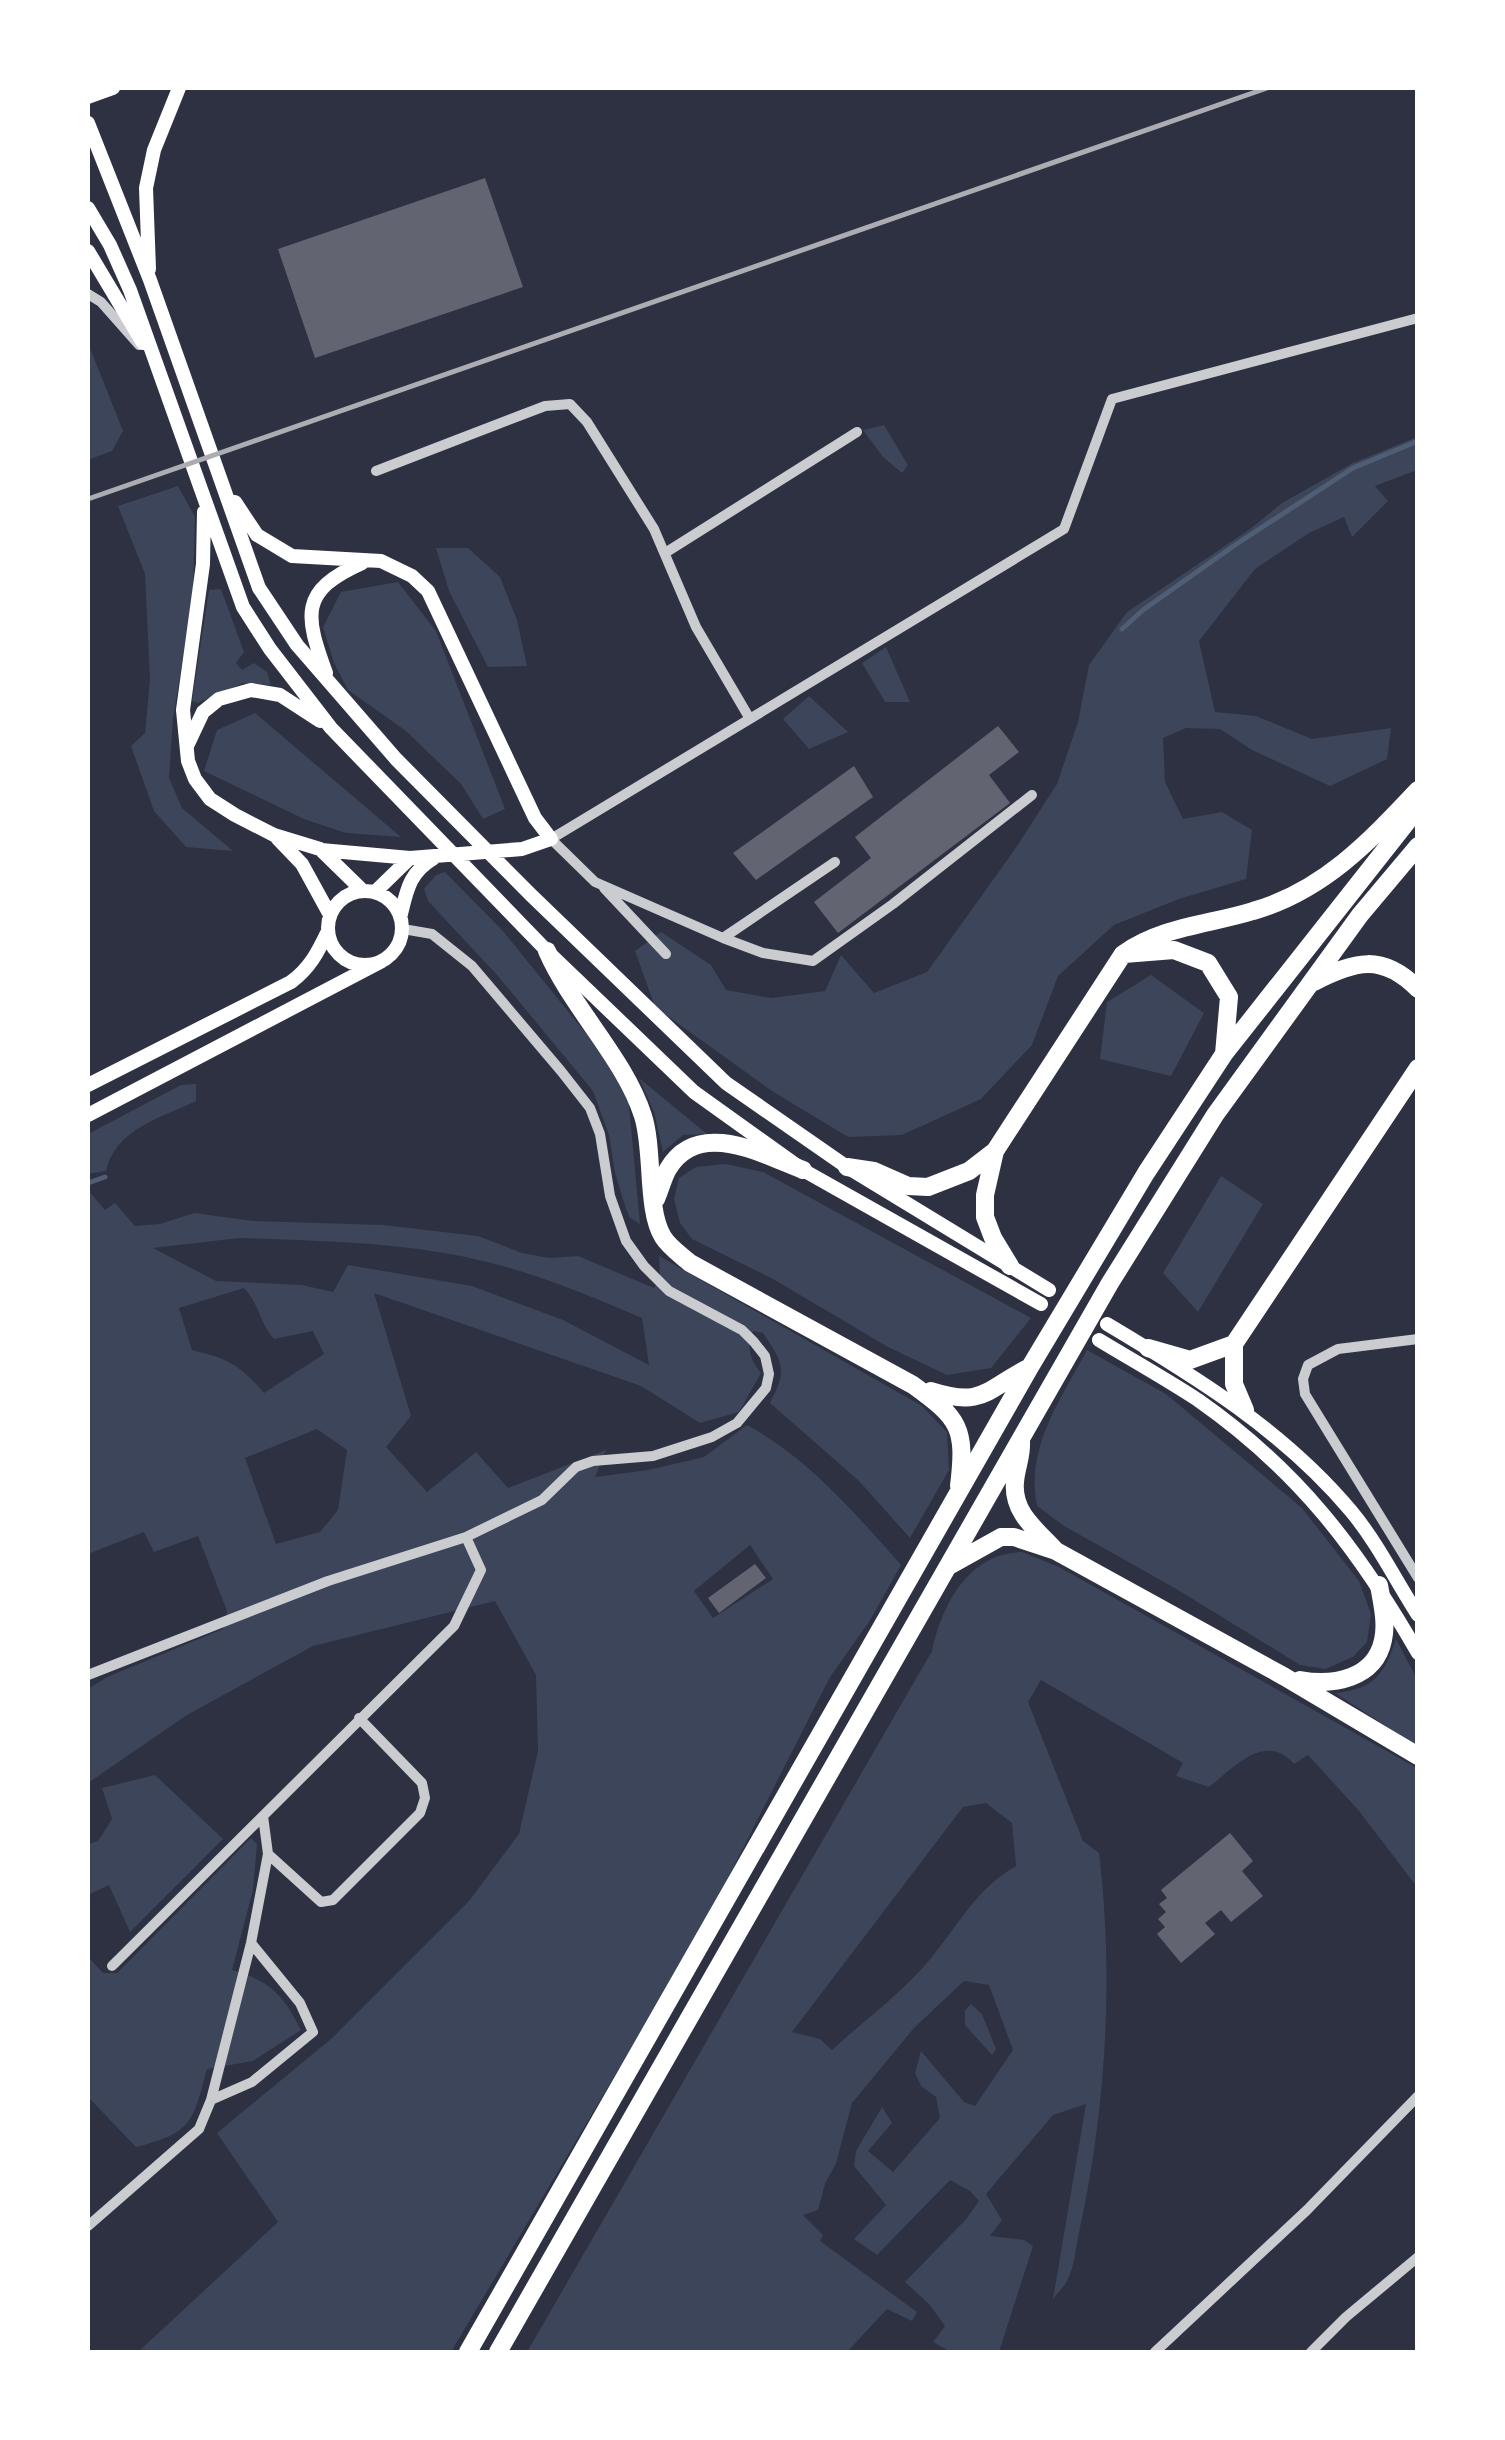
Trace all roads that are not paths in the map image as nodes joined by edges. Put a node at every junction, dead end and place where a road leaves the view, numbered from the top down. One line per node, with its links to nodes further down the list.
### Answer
1 (112, 88): 3 (main road)
2 (179, 88): 7 (main road)
3 (88, 96)
4 (88, 124): 7 (main road)
5 (88, 208): 11 (main road)
6 (88, 251): 9 (main road)
7 (150, 280): 14 (main road)
8 (88, 294): 9 (street)
9 (107, 299): 11 (main road)
10 (1418, 318): 19 (street)
11 (156, 365): 15 (main road)
12 (856, 432): 16 (street)
13 (376, 471): 16 (street)
14 (226, 488): 17 (main road); 18 (main road)
15 (204, 497): 20 (main road); 21 (main road)
16 (665, 553): 19 (street)
17 (367, 561): 18 (main road); 26 (main road)
18 (330, 683): 49 (main road)
19 (750, 718): 26 (street)
20 (331, 728): 21 (main road); 38 (main road)
21 (186, 746): 25 (main road)
22 (1418, 790): 40 (highway)
23 (1032, 796): 37 (street)
24 (1418, 808): 44 (highway)
25 (274, 834): 28 (main road); 34 (main road)
26 (551, 839): 29 (main road); 32 (street)
27 (1418, 846): 42 (highway)
28 (320, 850): 30 (main road); 33 (main road)
29 (439, 856): 30 (main road); 35 (main road)
30 (410, 858): 33 (main road)
31 (835, 862): 37 (street)
32 (600, 884): 37 (street); 39 (street)
33 (369, 891): 34 (main road); 35 (main road)
34 (330, 914): 36 (main road)
35 (402, 922): 41 (main road); 65 (street)
36 (328, 931): 41 (main road); 46 (main road)
37 (723, 938)
38 (547, 951): 50 (main road); 51 (highway)
39 (666, 954)
40 (1123, 954): 44 (highway); 48 (highway)
41 (382, 961): 47 (main road)
42 (1309, 984): 43 (highway); 63 (highway)
43 (1418, 989)
44 (1224, 1054): 60 (highway)
45 (1418, 1068): 58 (highway)
46 (88, 1085)
47 (88, 1114)
48 (995, 1151): 49 (highway); 52 (highway)
49 (846, 1167): 52 (main road)
50 (803, 1170): 51 (highway); 54 (main road)
51 (654, 1204): 61 (highway)
52 (1010, 1266): 53 (main road)
53 (1049, 1290)
54 (1041, 1304)
55 (1108, 1324): 59 (main road)
56 (1418, 1339): 68 (street)
57 (1099, 1340): 69 (main road)
58 (1234, 1344): 59 (highway); 62 (highway)
59 (1148, 1348): 62 (main road)
60 (1030, 1366): 61 (highway); 64 (highway)
61 (914, 1385): 64 (highway)
62 (1245, 1410): 70 (main road)
63 (1021, 1436): 66 (highway); 67 (highway)
64 (958, 1494): 84 (highway)
65 (466, 1537): 72 (street); 74 (street)
66 (1056, 1551): 67 (highway); 73 (highway)
67 (945, 1569): 85 (highway)
68 (1418, 1578)
69 (1379, 1585): 71 (main road); 73 (highway)
70 (1418, 1615)
71 (1418, 1654)
72 (88, 1675)
73 (1285, 1676): 75 (highway)
74 (359, 1718): 76 (street); 77 (street)
75 (1418, 1756)
76 (262, 1816): 77 (street); 79 (street)
77 (268, 1854): 78 (street)
78 (251, 1943): 81 (street); 81 (street)
79 (112, 1966)
80 (1418, 2096): 86 (street)
81 (211, 2100): 82 (street)
82 (88, 2226)
83 (1418, 2257): 87 (street)
84 (468, 2352)
85 (498, 2352)
86 (1155, 2352)
87 (1311, 2352)

